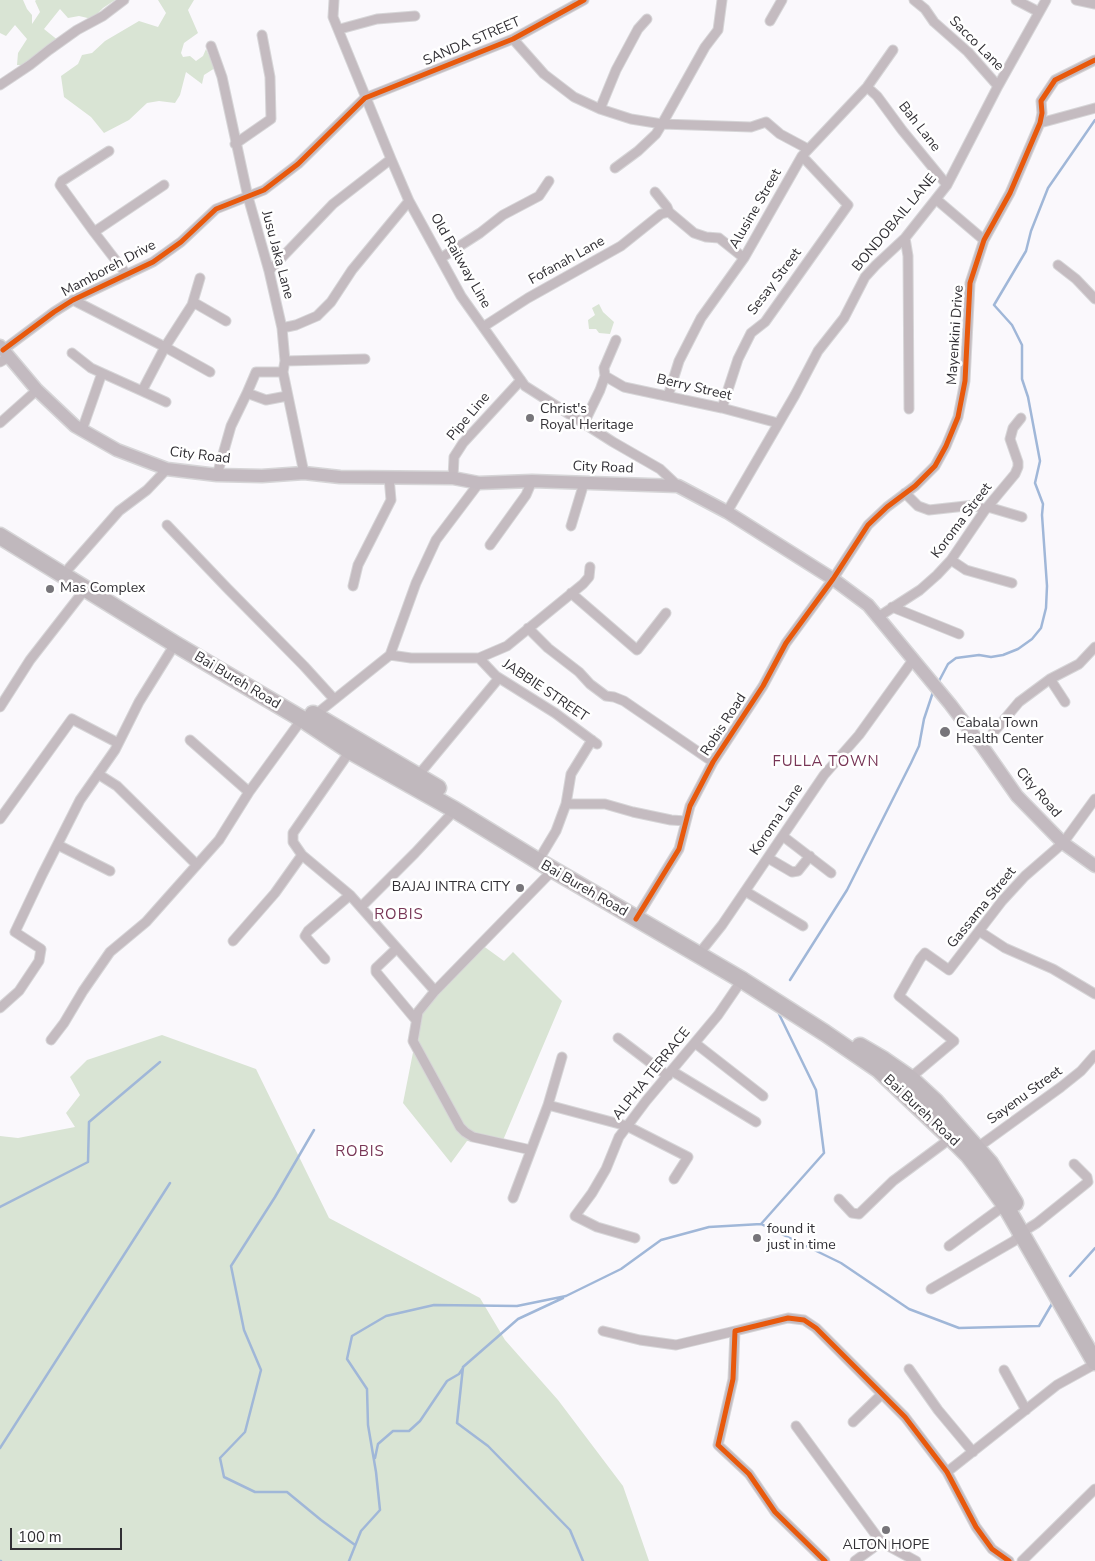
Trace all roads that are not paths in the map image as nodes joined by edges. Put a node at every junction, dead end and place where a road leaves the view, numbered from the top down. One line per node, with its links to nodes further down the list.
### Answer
1 (124, 0): 21 (street)
2 (334, 0): 15 (street, Old Railway Line)
3 (584, 0): 17 (street, SANDA STREET)
4 (722, 0): 28 (street)
5 (782, 0): 14 (street)
6 (914, 0): 22 (street, Sacco Lane)
7 (1016, 0): 11 (street)
8 (1046, 0): 11 (street, BONDOBAIL LANE)
9 (1076, 0): 10 (street)
10 (1095, 4)
11 (1040, 12): 22 (street, BONDOBAIL LANE)
12 (415, 16): 15 (street)
13 (647, 19): 26 (street)
14 (770, 21)
15 (340, 29): 24 (street, Old Railway Line)
16 (262, 35): 29 (street)
17 (513, 39): 24 (street, SANDA STREET); 26 (street)
18 (210, 46): 29 (street, Jusu Jaka Lane)
19 (893, 50): 23 (street, Alusine Street)
20 (1095, 60): 27 (street, Mayenkini Drive)
21 (0, 85)
22 (998, 86): 36 (street, BONDOBAIL LANE)
23 (868, 87): 31 (street, Alusine Street); 36 (street, Bah Lane)
24 (365, 98): 32 (street, Old Railway Line); 38 (street, Mamboreh Drive)
25 (1095, 108): 27 (street)
26 (600, 109): 28 (street)
27 (1040, 123): 44 (street, Mayenkini Drive)
28 (662, 124): 31 (street); 33 (street)
29 (235, 144): 38 (street, Jusu Jaka Lane)
30 (109, 152): 42 (street)
31 (805, 152): 46 (street, Alusine Street); 74 (street, Sesay Street)
32 (391, 159): 39 (street, Old Railway Line); 48 (street)
33 (615, 168)
34 (549, 181): 45 (street)
35 (164, 185): 42 (street)
36 (947, 185): 40 (street, BONDOBAIL LANE)
37 (655, 192): 41 (street)
38 (248, 197): 48 (street, Jusu Jaka Lane); 49 (street, Mamboreh Drive)
39 (409, 200): 45 (street, Old Railway Line); 56 (street)
40 (937, 200): 43 (street, BONDOBAIL LANE); 44 (street)
41 (665, 213): 46 (street); 55 (street, Fofanah Lane)
42 (94, 232): 49 (street)
43 (905, 238): 75 (street); 79 (street, BONDOBAIL LANE)
44 (984, 240): 91 (street, Mayenkini Drive)
45 (441, 258): 55 (street, Old Railway Line)
46 (744, 258): 72 (street, Alusine Street)
47 (1058, 265): 51 (street)
48 (269, 271): 56 (street, Jusu Jaka Lane)
49 (126, 275): 52 (street, Mamboreh Drive)
50 (200, 278): 53 (street)
51 (1095, 299)
52 (73, 300): 58 (street); 60 (street, Mamboreh Drive)
53 (193, 302): 54 (street); 58 (street)
54 (226, 321)
55 (483, 327): 67 (street, Old Railway Line)
56 (282, 328): 62 (street, Jusu Jaka Lane)
57 (616, 340): 66 (street)
58 (165, 347): 63 (street); 69 (street)
59 (72, 353): 65 (street)
60 (3, 354): 68 (main road, City Road)
61 (366, 359): 62 (street)
62 (285, 361): 64 (street, Jusu Jaka Lane)
63 (210, 372)
64 (283, 372): 70 (street); 71 (street, Jusu Jaka Lane)
65 (102, 373): 69 (street); 80 (street)
66 (605, 376): 72 (street, Berry Street); 78 (street)
67 (521, 380): 78 (street, Old Railway Line); 85 (street, Pipe Line)
68 (37, 390): 77 (street); 80 (main road, City Road)
69 (142, 391): 73 (street)
70 (247, 392): 71 (street); 84 (street)
71 (287, 396): 82 (street, Jusu Jaka Lane)
72 (668, 396): 74 (street, Berry Street)
73 (166, 402)
74 (722, 408): 79 (street, Berry Street)
75 (909, 409)
76 (1021, 418): 92 (street, Koroma Street)
77 (0, 423)
78 (584, 423): 90 (street, Old Railway Line)
79 (778, 423): 93 (street, BONDOBAIL LANE)
80 (82, 430): 81 (main road, City Road)
81 (167, 469): 84 (main road, City Road); 101 (street)
82 (304, 473): 84 (main road, City Road); 86 (main road, City Road)
83 (440, 473): 85 (street)
84 (217, 475)
85 (453, 475): 86 (main road, City Road); 89 (main road, City Road)
86 (389, 477): 104 (street)
87 (532, 481): 88 (main road, City Road); 89 (main road, City Road); 98 (street)
88 (584, 482): 90 (main road, City Road); 96 (street)
89 (479, 483): 114 (street)
90 (678, 486): 93 (main road, City Road)
91 (905, 493): 92 (street); 102 (street, Mayenkini Drive)
92 (986, 508): 94 (street); 99 (street, Koroma Street)
93 (727, 512): 102 (main road, City Road)
94 (1022, 517)
95 (167, 525): 119 (street)
96 (571, 526)
97 (1, 537): 101 (highway, Bai Bureh Road); 105 (highway, Bai Bureh Road)
98 (490, 545)
99 (951, 560): 103 (street); 107 (street, Koroma Street)
100 (590, 567): 106 (street)
101 (69, 568): 122 (highway, Bai Bureh Road)
102 (833, 579): 109 (main road, City Road); 127 (street, Robis Road)
103 (1012, 583)
104 (353, 586)
105 (86, 588): 112 (highway, Bai Bureh Road); 121 (street)
106 (571, 593): 108 (street); 110 (street)
107 (892, 607): 109 (street, Koroma Street); 111 (street)
108 (666, 613)
109 (878, 617): 116 (main road, City Road)
110 (528, 628): 115 (street); 127 (street)
111 (959, 634)
112 (175, 644): 122 (highway, Bai Bureh Road); 124 (street)
113 (1094, 647): 118 (street)
114 (390, 655): 115 (street); 119 (street)
115 (479, 658): 117 (street, JABBIE STREET)
116 (913, 660): 125 (main road, City Road); 136 (street, Koroma Lane)
117 (499, 678): 129 (street); 132 (street, JABBIE STREET)
118 (1050, 679): 120 (street); 125 (street)
119 (334, 699): 122 (street)
120 (1065, 702)
121 (0, 707)
122 (309, 717): 126 (highway, Bai Bureh Road); 129 (highway, Bai Bureh Road); 130 (street)
123 (190, 740): 130 (street)
124 (118, 743): 128 (street); 134 (street)
125 (982, 746): 137 (main road, City Road)
126 (350, 751): 129 (highway, Bai Bureh Road); 139 (street)
127 (714, 762): 135 (street, Robis Road)
128 (98, 774): 138 (street); 143 (street)
129 (414, 781): 133 (highway, Bai Bureh Road); 141 (highway, Bai Bureh Road)
130 (249, 792): 143 (street)
131 (1095, 799): 137 (street, Gassama Street)
132 (566, 804): 135 (street); 141 (street)
133 (455, 810): 141 (highway, Bai Bureh Road); 150 (street)
134 (0, 818)
135 (686, 821): 151 (street, Robis Road)
136 (784, 837): 140 (street); 142 (street, Koroma Lane)
137 (1063, 843): 144 (main road, City Road); 153 (street, Gassama Street)
138 (58, 845): 146 (street); 161 (street)
139 (302, 855): 149 (street); 154 (street)
140 (810, 856): 142 (street); 147 (street)
141 (540, 858): 145 (highway, Bai Bureh Road); 151 (highway, Bai Bureh Road)
142 (768, 858): 148 (street, Koroma Lane)
143 (197, 865): 164 (street)
144 (1095, 866)
145 (553, 870): 151 (highway, Bai Bureh Road); 159 (street)
146 (110, 871)
147 (831, 873)
148 (746, 890): 152 (street); 156 (street, Koroma Lane)
149 (350, 895): 150 (street); 157 (street)
150 (361, 907): 155 (street)
151 (638, 916): 156 (highway, Bai Bureh Road); 158 (highway, Bai Bureh Road)
152 (803, 926)
153 (979, 931): 160 (street); 169 (street, Gassama Street)
154 (233, 941)
155 (396, 949): 159 (street); 162 (street)
156 (702, 950): 158 (highway, Bai Bureh Road)
157 (325, 960)
158 (743, 978): 165 (street, ALPHA TERRACE); 169 (highway, Bai Bureh Road); 174 (highway, Bai Bureh Road)
159 (435, 991): 162 (street)
160 (1095, 994)
161 (0, 1008)
162 (416, 1020): 175 (street)
163 (618, 1038): 168 (street)
164 (51, 1040)
165 (695, 1043): 168 (street, ALPHA TERRACE); 170 (street)
166 (1095, 1055): 176 (street, Sayenu Street)
167 (562, 1057): 171 (street)
168 (670, 1073): 172 (street); 173 (street, ALPHA TERRACE)
169 (910, 1078): 176 (highway, Bai Bureh Road)
170 (763, 1096)
171 (548, 1105): 173 (street); 175 (street)
172 (756, 1122)
173 (627, 1126): 178 (street); 183 (street, ALPHA TERRACE)
174 (951, 1138): 176 (highway, Bai Bureh Road); 180 (street)
175 (531, 1150): 179 (street)
176 (972, 1151): 181 (highway, Bai Bureh Road); 182 (highway, Bai Bureh Road)
177 (1074, 1164): 182 (street)
178 (674, 1179)
179 (514, 1198)
180 (839, 1199)
181 (1004, 1205): 182 (highway, Bai Bureh Road); 184 (street)
182 (1025, 1230): 185 (street); 188 (highway, Bai Bureh Road); 189 (highway, Bai Bureh Road)
183 (635, 1238)
184 (949, 1246)
185 (931, 1289)
186 (603, 1331): 187 (street)
187 (736, 1331): 192 (street); 200 (street)
188 (1095, 1341)
189 (1095, 1363): 193 (street)
190 (909, 1369): 196 (street)
191 (1004, 1370): 193 (street)
192 (882, 1394): 194 (street); 197 (street)
193 (1026, 1410): 196 (street)
194 (853, 1422)
195 (796, 1426): 199 (street)
196 (972, 1452): 197 (street)
197 (947, 1472): 203 (street)
198 (1095, 1489): 204 (street)
199 (881, 1542): 201 (street); 202 (street)
200 (825, 1561)
201 (855, 1561)
202 (916, 1561)
203 (1009, 1561)
204 (1022, 1561)

